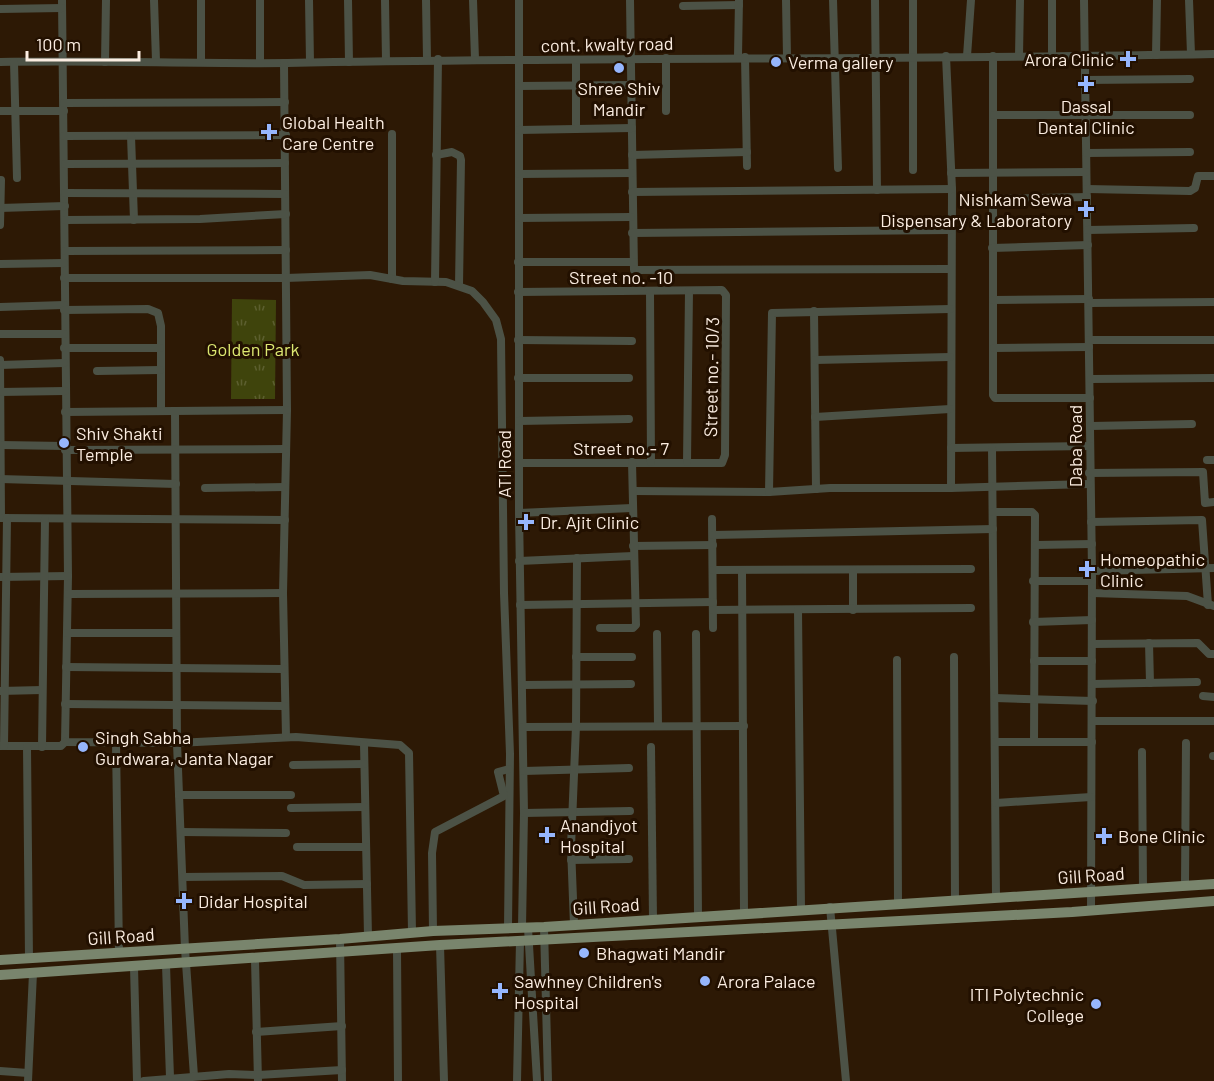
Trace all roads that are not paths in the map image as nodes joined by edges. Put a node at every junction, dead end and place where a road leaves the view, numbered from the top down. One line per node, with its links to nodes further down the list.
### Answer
1 (106, 0): 53 (street)
2 (154, 0): 48 (street)
3 (201, 0): 49 (street)
4 (260, 0): 54 (street)
5 (309, 0): 55 (street)
6 (348, 0): 56 (street)
7 (385, 0): 50 (street)
8 (426, 0): 42 (street)
9 (473, 0): 43 (street)
10 (519, 0): 45 (street, ATI Road)
11 (630, 0): 44 (street)
12 (786, 0): 38 (street)
13 (833, 0): 39 (street)
14 (875, 0): 32 (street)
15 (913, 0): 33 (street)
16 (971, 0): 35 (street)
17 (1020, 0): 37 (street)
18 (1052, 0): 28 (street)
19 (1084, 0): 29 (street, Daba Road)
20 (1157, 0): 30 (street)
21 (1189, 0): 26 (street)
22 (739, 2): 24 (street); 31 (street)
23 (62, 4): 25 (street); 47 (street)
24 (683, 6)
25 (0, 9)
26 (1191, 54): 27 (street, cont. kwalty road); 30 (street, cont. kwalty road)
27 (1214, 54)
28 (1052, 55): 29 (street, cont. kwalty road); 37 (street, cont. kwalty road)
29 (1084, 55): 30 (street, cont. kwalty road); 58 (street, Daba Road)
30 (1156, 55)
31 (742, 56): 38 (street, cont. kwalty road); 41 (street, cont. kwalty road); 78 (street)
32 (874, 56): 33 (street, cont. kwalty road); 39 (street, cont. kwalty road); 98 (street)
33 (913, 56): 34 (street, cont. kwalty road); 88 (street)
34 (946, 56): 35 (street, cont. kwalty road); 91 (street)
35 (967, 56): 36 (street, cont. kwalty road)
36 (993, 56): 37 (street, cont. kwalty road); 68 (street)
37 (1019, 56)
38 (787, 57): 39 (street, cont. kwalty road)
39 (834, 57): 87 (street)
40 (438, 58): 42 (street, cont. kwalty road); 43 (street, cont. kwalty road); 81 (street)
41 (666, 58): 44 (street, cont. kwalty road); 67 (street)
42 (427, 59): 50 (street, cont. kwalty road)
43 (475, 59): 45 (street, cont. kwalty road)
44 (631, 59): 46 (street, cont. kwalty road); 61 (street)
45 (519, 60): 46 (street, cont. kwalty road); 62 (street, ATI Road)
46 (576, 60): 60 (street)
47 (62, 61): 52 (street, cont. kwalty road); 53 (street, cont. kwalty road); 64 (street)
48 (156, 61): 49 (street, cont. kwalty road); 53 (street, cont. kwalty road)
49 (201, 61): 54 (street, cont. kwalty road)
50 (386, 61): 56 (street, cont. kwalty road)
51 (0, 62): 52 (street, cont. kwalty road)
52 (14, 62): 66 (street)
53 (105, 62)
54 (260, 62): 57 (street, cont. kwalty road)
55 (310, 62): 56 (street, cont. kwalty road); 57 (street, cont. kwalty road)
56 (349, 62)
57 (284, 63): 63 (street)
58 (1085, 80): 59 (street); 70 (street, Daba Road)
59 (1190, 80)
60 (576, 85): 61 (street); 62 (street); 72 (street)
61 (632, 85): 71 (street)
62 (519, 86): 73 (street, ATI Road)
63 (285, 102): 64 (street); 75 (street)
64 (64, 107): 66 (street); 76 (street)
65 (0, 111): 66 (street)
66 (15, 111): 95 (street)
67 (666, 111)
68 (994, 115): 70 (street); 92 (street)
69 (1190, 115): 70 (street)
70 (1086, 117): 80 (street, Daba Road)
71 (632, 128): 72 (street); 82 (street)
72 (576, 129): 73 (street)
73 (519, 130): 93 (street, ATI Road)
74 (392, 134): 128 (street)
75 (286, 135): 77 (street); 84 (street)
76 (64, 136): 77 (street); 85 (street)
77 (131, 136): 83 (street)
78 (747, 152): 82 (street); 86 (street)
79 (1190, 152): 80 (street)
80 (1087, 153): 89 (street, Daba Road)
81 (436, 155): 129 (street); 130 (street)
82 (632, 155): 90 (street)
83 (132, 163): 84 (street); 85 (street); 99 (street)
84 (285, 163): 103 (street)
85 (65, 164): 101 (street)
86 (747, 166)
87 (838, 168)
88 (913, 170)
89 (1086, 172): 92 (street); 102 (street, Daba Road)
90 (632, 173): 93 (street); 100 (street)
91 (951, 173): 92 (street); 97 (street)
92 (993, 173): 104 (street)
93 (519, 174): 108 (street, ATI Road)
94 (1214, 176): 102 (street)
95 (17, 178)
96 (1, 180): 106 (street)
97 (952, 189): 98 (street); 114 (street)
98 (877, 190): 100 (street)
99 (133, 192): 101 (street); 103 (street); 111 (street)
100 (632, 192): 109 (street)
101 (65, 193): 105 (street)
102 (1087, 193): 104 (street); 115 (street, Daba Road)
103 (285, 194): 107 (street)
104 (992, 199): 118 (street)
105 (65, 206): 106 (street); 110 (street)
106 (0, 208): 112 (street)
107 (286, 214): 111 (street); 119 (street)
108 (519, 218): 109 (street); 122 (street, ATI Road)
109 (631, 218): 116 (street)
110 (65, 220): 111 (street); 120 (street)
111 (134, 220)
112 (0, 225)
113 (1194, 228): 115 (street)
114 (950, 230): 116 (street); 125 (street)
115 (1088, 230): 117 (street, Daba Road)
116 (632, 233): 121 (street)
117 (1088, 245): 118 (street); 136 (street, Daba Road)
118 (992, 248): 135 (street)
119 (286, 250): 120 (street); 127 (street)
120 (65, 251): 123 (street)
121 (633, 261): 122 (street); 125 (street)
122 (518, 262): 133 (street, ATI Road)
123 (64, 263): 124 (street); 126 (street)
124 (0, 264)
125 (950, 269): 140 (street)
126 (64, 278): 127 (street); 139 (street)
127 (286, 278): 128 (street); 166 (street)
128 (392, 279): 129 (street)
129 (435, 282): 130 (street)
130 (459, 285): 303 (street)
131 (689, 291): 132 (street, Street no. -10); 134 (street, Street no. -10); 184 (street)
132 (725, 291): 186 (street, Street no.- 10/3)
133 (518, 292): 134 (street, Street no. -10); 144 (street, ATI Road)
134 (650, 292): 183 (street)
135 (993, 300): 136 (street); 150 (street)
136 (1090, 301): 137 (street); 147 (street, Daba Road)
137 (1214, 302)
138 (0, 307): 139 (street)
139 (64, 308): 143 (street); 149 (street)
140 (950, 309): 141 (street); 151 (street)
141 (814, 311): 153 (street); 198 (street)
142 (0, 334): 143 (street)
143 (64, 334): 148 (street)
144 (518, 340): 146 (street); 158 (street, ATI Road)
145 (1214, 340): 147 (street)
146 (632, 342)
147 (1089, 344): 150 (street); 161 (street, Daba Road)
148 (64, 348): 149 (street); 154 (street)
149 (160, 348): 156 (street)
150 (993, 348): 164 (street)
151 (950, 357): 153 (street); 165 (street)
152 (0, 360): 155 (street)
153 (815, 360): 170 (street)
154 (64, 363): 155 (street); 162 (street)
155 (0, 365): 163 (street)
156 (160, 370): 157 (street); 167 (street)
157 (97, 371)
158 (518, 378): 159 (street); 172 (street, ATI Road)
159 (629, 378)
160 (1214, 378): 161 (street)
161 (1090, 379): 164 (street, Daba Road)
162 (65, 391): 163 (street); 169 (street)
163 (0, 392): 175 (street)
164 (1090, 398): 174 (street, Daba Road)
165 (950, 409): 170 (street); 178 (street)
166 (287, 410): 168 (street); 180 (street)
167 (161, 411): 168 (street); 169 (street)
168 (175, 411): 181 (street)
169 (65, 412): 177 (street)
170 (815, 417): 195 (street)
171 (628, 420): 172 (street)
172 (519, 421): 185 (street, ATI Road)
173 (1192, 424): 174 (street)
174 (1090, 426): 176 (street, Daba Road)
175 (1, 445): 177 (street); 188 (street)
176 (1090, 446): 179 (street); 187 (street, Daba Road)
177 (65, 448): 181 (street); 189 (street)
178 (951, 448): 179 (street); 196 (street)
179 (992, 448): 192 (street)
180 (286, 449): 181 (street); 193 (street)
181 (175, 451): 190 (street)
182 (632, 462): 183 (street, Street no.- 7); 185 (street, Street no.- 7); 197 (street)
183 (651, 462): 184 (street, Street no.- 7)
184 (687, 462): 186 (street, Street no.- 7)
185 (519, 463): 202 (street, ATI Road)
186 (722, 463)
187 (1089, 473): 191 (street, Daba Road); 199 (street)
188 (0, 479): 189 (street); 203 (street)
189 (65, 479): 190 (street); 204 (street)
190 (176, 484): 206 (street)
191 (1089, 484): 192 (street); 209 (street, Daba Road)
192 (992, 486): 196 (street); 201 (street)
193 (285, 487): 194 (street); 208 (street)
194 (205, 488)
195 (816, 489): 196 (street); 198 (street)
196 (951, 489)
197 (633, 491): 198 (street); 200 (street)
198 (769, 492)
199 (1214, 502)
200 (632, 508): 202 (street); 215 (street)
201 (993, 512): 210 (street); 214 (street)
202 (519, 513): 218 (street, ATI Road)
203 (2, 518): 205 (street); 227 (street)
204 (66, 518): 205 (street); 206 (street); 226 (street)
205 (45, 519): 225 (street)
206 (176, 519): 208 (street); 233 (street)
207 (712, 519): 211 (street)
208 (285, 520): 230 (street)
209 (1091, 522): 212 (street, Daba Road); 219 (street)
210 (993, 529): 211 (street); 273 (street)
211 (713, 535): 213 (street)
212 (1092, 544): 214 (street); 224 (street, Daba Road)
213 (713, 545): 215 (street); 221 (street)
214 (1036, 545): 228 (street)
215 (633, 546): 216 (street)
216 (633, 556): 217 (street); 234 (street)
217 (577, 558): 218 (street); 236 (street)
218 (519, 561): 235 (street, ATI Road)
219 (1210, 568): 224 (street); 238 (street)
220 (971, 569): 222 (street)
221 (713, 570): 223 (street); 237 (street)
222 (853, 570): 223 (street); 242 (street)
223 (742, 571): 240 (street)
224 (1092, 571): 229 (street, Daba Road)
225 (45, 576): 226 (street); 227 (street); 269 (street)
226 (68, 576): 232 (street)
227 (3, 577): 270 (street)
228 (1033, 581): 229 (street); 244 (street)
229 (1092, 581): 231 (street, Daba Road)
230 (283, 593): 233 (street); 261 (street)
231 (1092, 593): 238 (street); 243 (street, Daba Road)
232 (68, 594): 233 (street); 247 (street)
233 (176, 594): 248 (street)
234 (635, 602): 236 (street); 237 (street); 245 (street)
235 (520, 605): 236 (street); 268 (street, ATI Road)
236 (576, 605): 254 (street)
237 (713, 606): 240 (street); 246 (street)
238 (1211, 606)
239 (971, 608): 242 (street)
240 (743, 610): 241 (street); 284 (street)
241 (798, 610): 242 (street); 332 (street)
242 (853, 610)
243 (1092, 620): 244 (street); 252 (street, Daba Road)
244 (1033, 622): 258 (street)
245 (600, 628)
246 (713, 628)
247 (67, 633): 248 (street); 260 (street)
248 (176, 633): 262 (street)
249 (657, 634): 282 (street)
250 (696, 634): 283 (street)
251 (1149, 643): 252 (street); 253 (street); 264 (street)
252 (1092, 644): 259 (street, Daba Road)
253 (1214, 654)
254 (576, 657): 255 (street); 265 (street)
255 (632, 657)
256 (954, 657): 328 (street)
257 (897, 660): 330 (street)
258 (1034, 661): 259 (street); 274 (street)
259 (1092, 661): 267 (street, Daba Road)
260 (66, 667): 262 (street); 276 (street)
261 (284, 669): 262 (street); 278 (street)
262 (177, 670): 277 (street)
263 (1197, 682): 264 (street)
264 (1150, 683): 267 (street)
265 (576, 684): 266 (street); 268 (street); 281 (street)
266 (631, 684)
267 (1092, 684): 275 (street, Daba Road)
268 (522, 685): 285 (street, ATI Road)
269 (42, 690): 270 (street); 297 (street)
270 (2, 691): 295 (street)
271 (1203, 696): 272 (street)
272 (1214, 697)
273 (995, 698): 274 (street); 290 (street)
274 (1034, 699): 275 (street); 287 (street)
275 (1092, 701): 279 (street, Daba Road)
276 (66, 704): 277 (street); 288 (street)
277 (177, 706): 278 (street); 292 (street)
278 (285, 706): 286 (street)
279 (1093, 721): 280 (street); 291 (street, Daba Road)
280 (1214, 721)
281 (576, 726): 282 (street); 285 (street); 304 (street)
282 (658, 726): 283 (street)
283 (698, 726): 284 (street); 335 (street)
284 (744, 726): 334 (street)
285 (523, 727): 305 (street, ATI Road)
286 (286, 737): 292 (street); 294 (street)
287 (1034, 741): 290 (street); 291 (street)
288 (64, 742): 289 (street); 297 (street)
289 (116, 742): 292 (street); 351 (street)
290 (995, 742): 309 (street)
291 (1092, 742): 308 (street, Daba Road)
292 (177, 743): 306 (street)
293 (1186, 743): 324 (street)
294 (364, 744): 300 (street); 343 (street)
295 (2, 746): 296 (street)
296 (27, 747): 297 (street); 353 (street)
297 (42, 747)
298 (651, 747): 336 (street)
299 (1142, 752): 325 (street)
300 (364, 764): 301 (street); 310 (street)
301 (293, 765)
302 (629, 768): 304 (street)
303 (510, 769): 339 (street); 342 (street)
304 (573, 770): 305 (street); 313 (street)
305 (524, 771): 314 (street, ATI Road)
306 (179, 795): 307 (street); 315 (street)
307 (291, 795)
308 (1091, 797): 309 (street); 326 (street, Daba Road)
309 (996, 803): 327 (street)
310 (365, 807): 311 (street); 318 (street)
311 (291, 808)
312 (630, 811): 313 (street)
313 (574, 812): 314 (street); 320 (street)
314 (524, 813): 340 (street, ATI Road)
315 (181, 832): 316 (street); 321 (street)
316 (286, 833)
317 (297, 847): 318 (street)
318 (366, 847): 322 (street)
319 (629, 859): 320 (street)
320 (571, 860): 338 (street)
321 (183, 877): 322 (street); 349 (street)
322 (367, 884): 344 (street)
323 (1214, 884): 324 (main road, Gill Road)
324 (1185, 886): 325 (main road, Gill Road)
325 (1143, 888): 326 (main road, Gill Road)
326 (1090, 892): 327 (main road, Gill Road); 333 (street, Daba Road)
327 (996, 897): 328 (main road, Gill Road)
328 (955, 900): 330 (main road, Gill Road)
329 (1214, 901): 333 (main road, Gill Road)
330 (898, 904): 331 (main road, Gill Road)
331 (830, 908): 332 (main road, Gill Road); 337 (street)
332 (801, 909): 334 (main road, Gill Road)
333 (1091, 911): 337 (main road, Gill Road)
334 (744, 912): 335 (main road, Gill Road)
335 (698, 915): 336 (main road, Gill Road)
336 (653, 919): 338 (main road, Gill Road)
337 (830, 924): 347 (main road, Gill Road); 377 (street)
338 (574, 925): 341 (main road, Gill Road)
339 (508, 927): 340 (main road, Gill Road); 342 (main road, Gill Road)
340 (525, 927): 341 (main road, Gill Road); 346 (street, ATI Road)
341 (544, 927): 347 (street)
342 (433, 931): 343 (main road, Gill Road)
343 (412, 932): 344 (main road, Gill Road)
344 (368, 936): 345 (main road, Gill Road)
345 (340, 939): 349 (main road, Gill Road); 352 (street)
346 (524, 941): 347 (main road, Gill Road); 348 (main road, Gill Road); 374 (street); 375 (street)
347 (544, 941): 376 (street)
348 (440, 945): 350 (main road, Gill Road); 373 (street)
349 (185, 949): 351 (main road, Gill Road); 356 (street)
350 (397, 949): 352 (main road, Gill Road); 372 (street)
351 (119, 953): 353 (main road, Gill Road)
352 (340, 954): 355 (main road, Gill Road); 361 (street)
353 (29, 959): 354 (main road, Gill Road)
354 (0, 960)
355 (255, 960): 356 (main road, Gill Road); 362 (street)
356 (186, 963): 357 (main road, Gill Road); 365 (street)
357 (166, 965): 358 (main road, Gill Road); 367 (street)
358 (134, 966): 359 (main road, Gill Road); 369 (street)
359 (33, 973): 360 (main road, Gill Road); 366 (street)
360 (0, 975)
361 (342, 1026): 362 (street); 363 (street)
362 (256, 1032): 368 (street)
363 (342, 1070): 368 (street); 371 (street)
364 (0, 1071): 366 (street)
365 (194, 1076): 367 (street); 368 (street)
366 (28, 1077)
367 (170, 1077): 370 (street)
368 (258, 1078)
369 (137, 1081)
370 (144, 1081)
371 (342, 1081)
372 (398, 1081)
373 (444, 1081)
374 (517, 1081)
375 (537, 1081)
376 (548, 1081)
377 (846, 1081)

